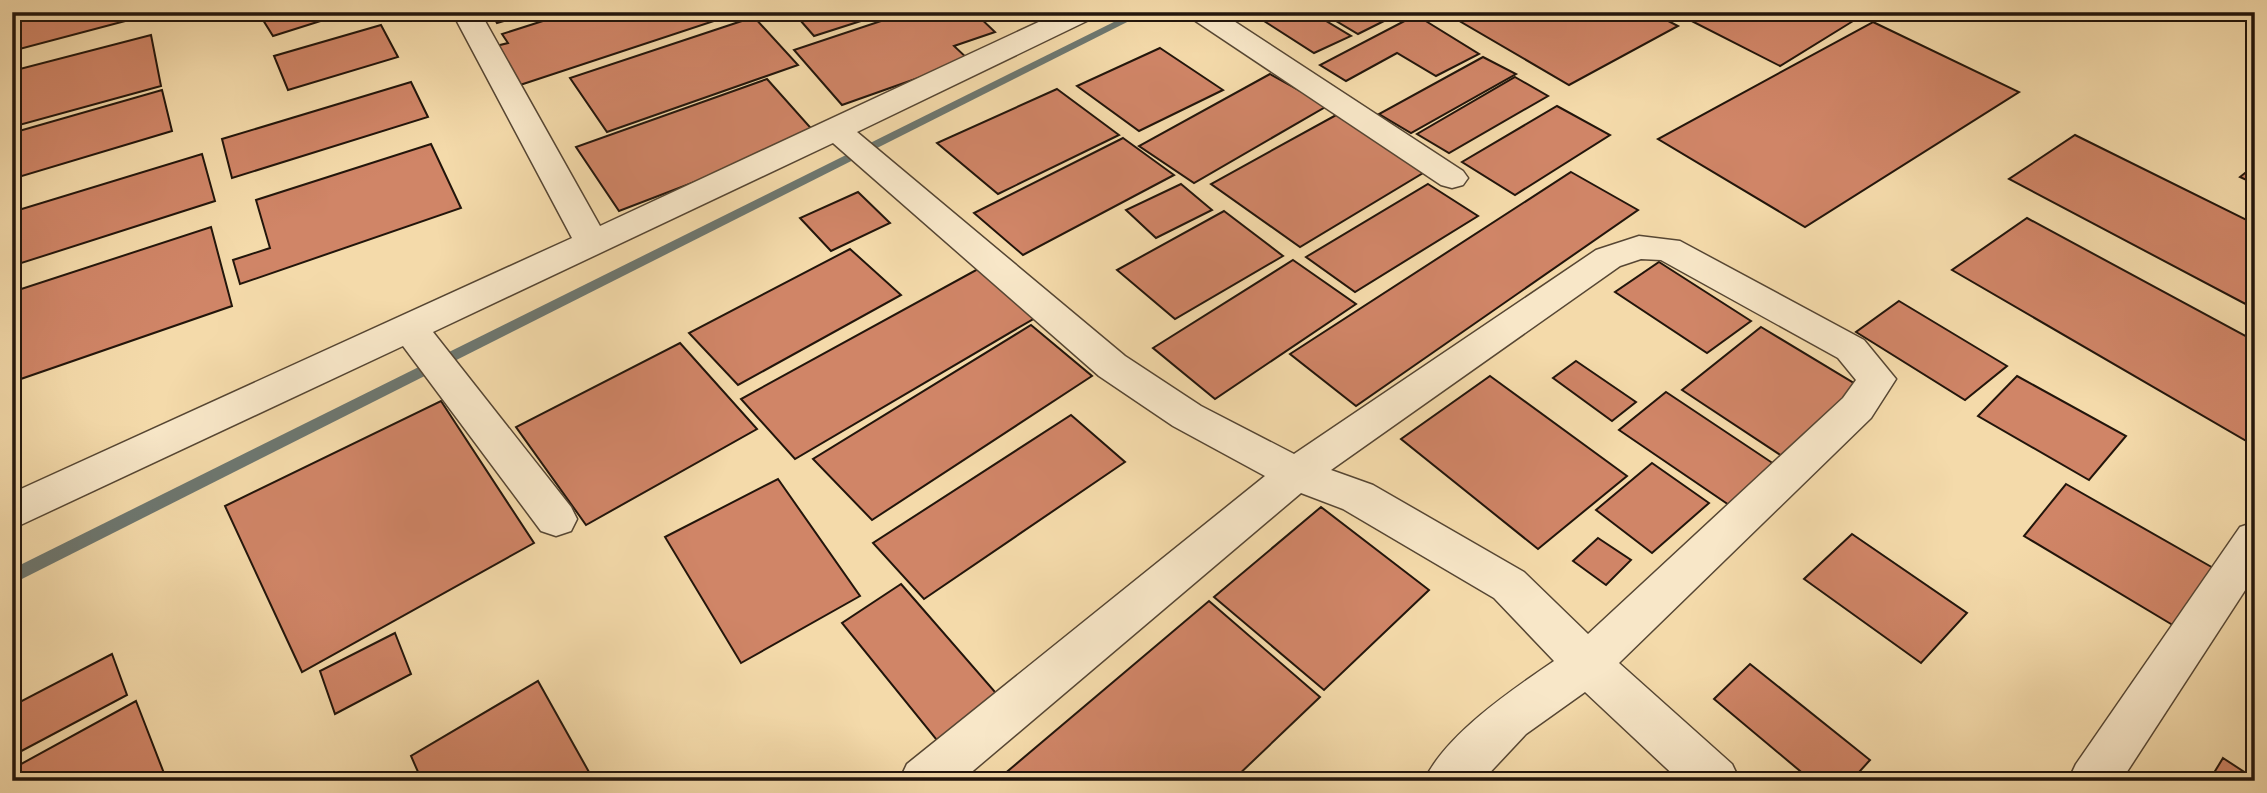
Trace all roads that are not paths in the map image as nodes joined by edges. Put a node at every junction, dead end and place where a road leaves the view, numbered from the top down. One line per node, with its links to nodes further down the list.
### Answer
1 (466, 12): 6 (street)
2 (1201, 12): 5 (street)
3 (1071, 14): 4 (street)
4 (854, 145): 6 (street); 8 (street)
5 (1452, 178)
6 (592, 243): 7 (street)
7 (426, 350): 9 (street); 10 (street)
8 (1296, 474): 12 (street); 12 (street); 13 (street)
9 (12, 512)
10 (556, 519)
11 (2255, 538): 16 (street)
12 (1587, 664): 14 (street); 15 (street)
13 (924, 781)
14 (1449, 781)
15 (1715, 781)
16 (2094, 781)

